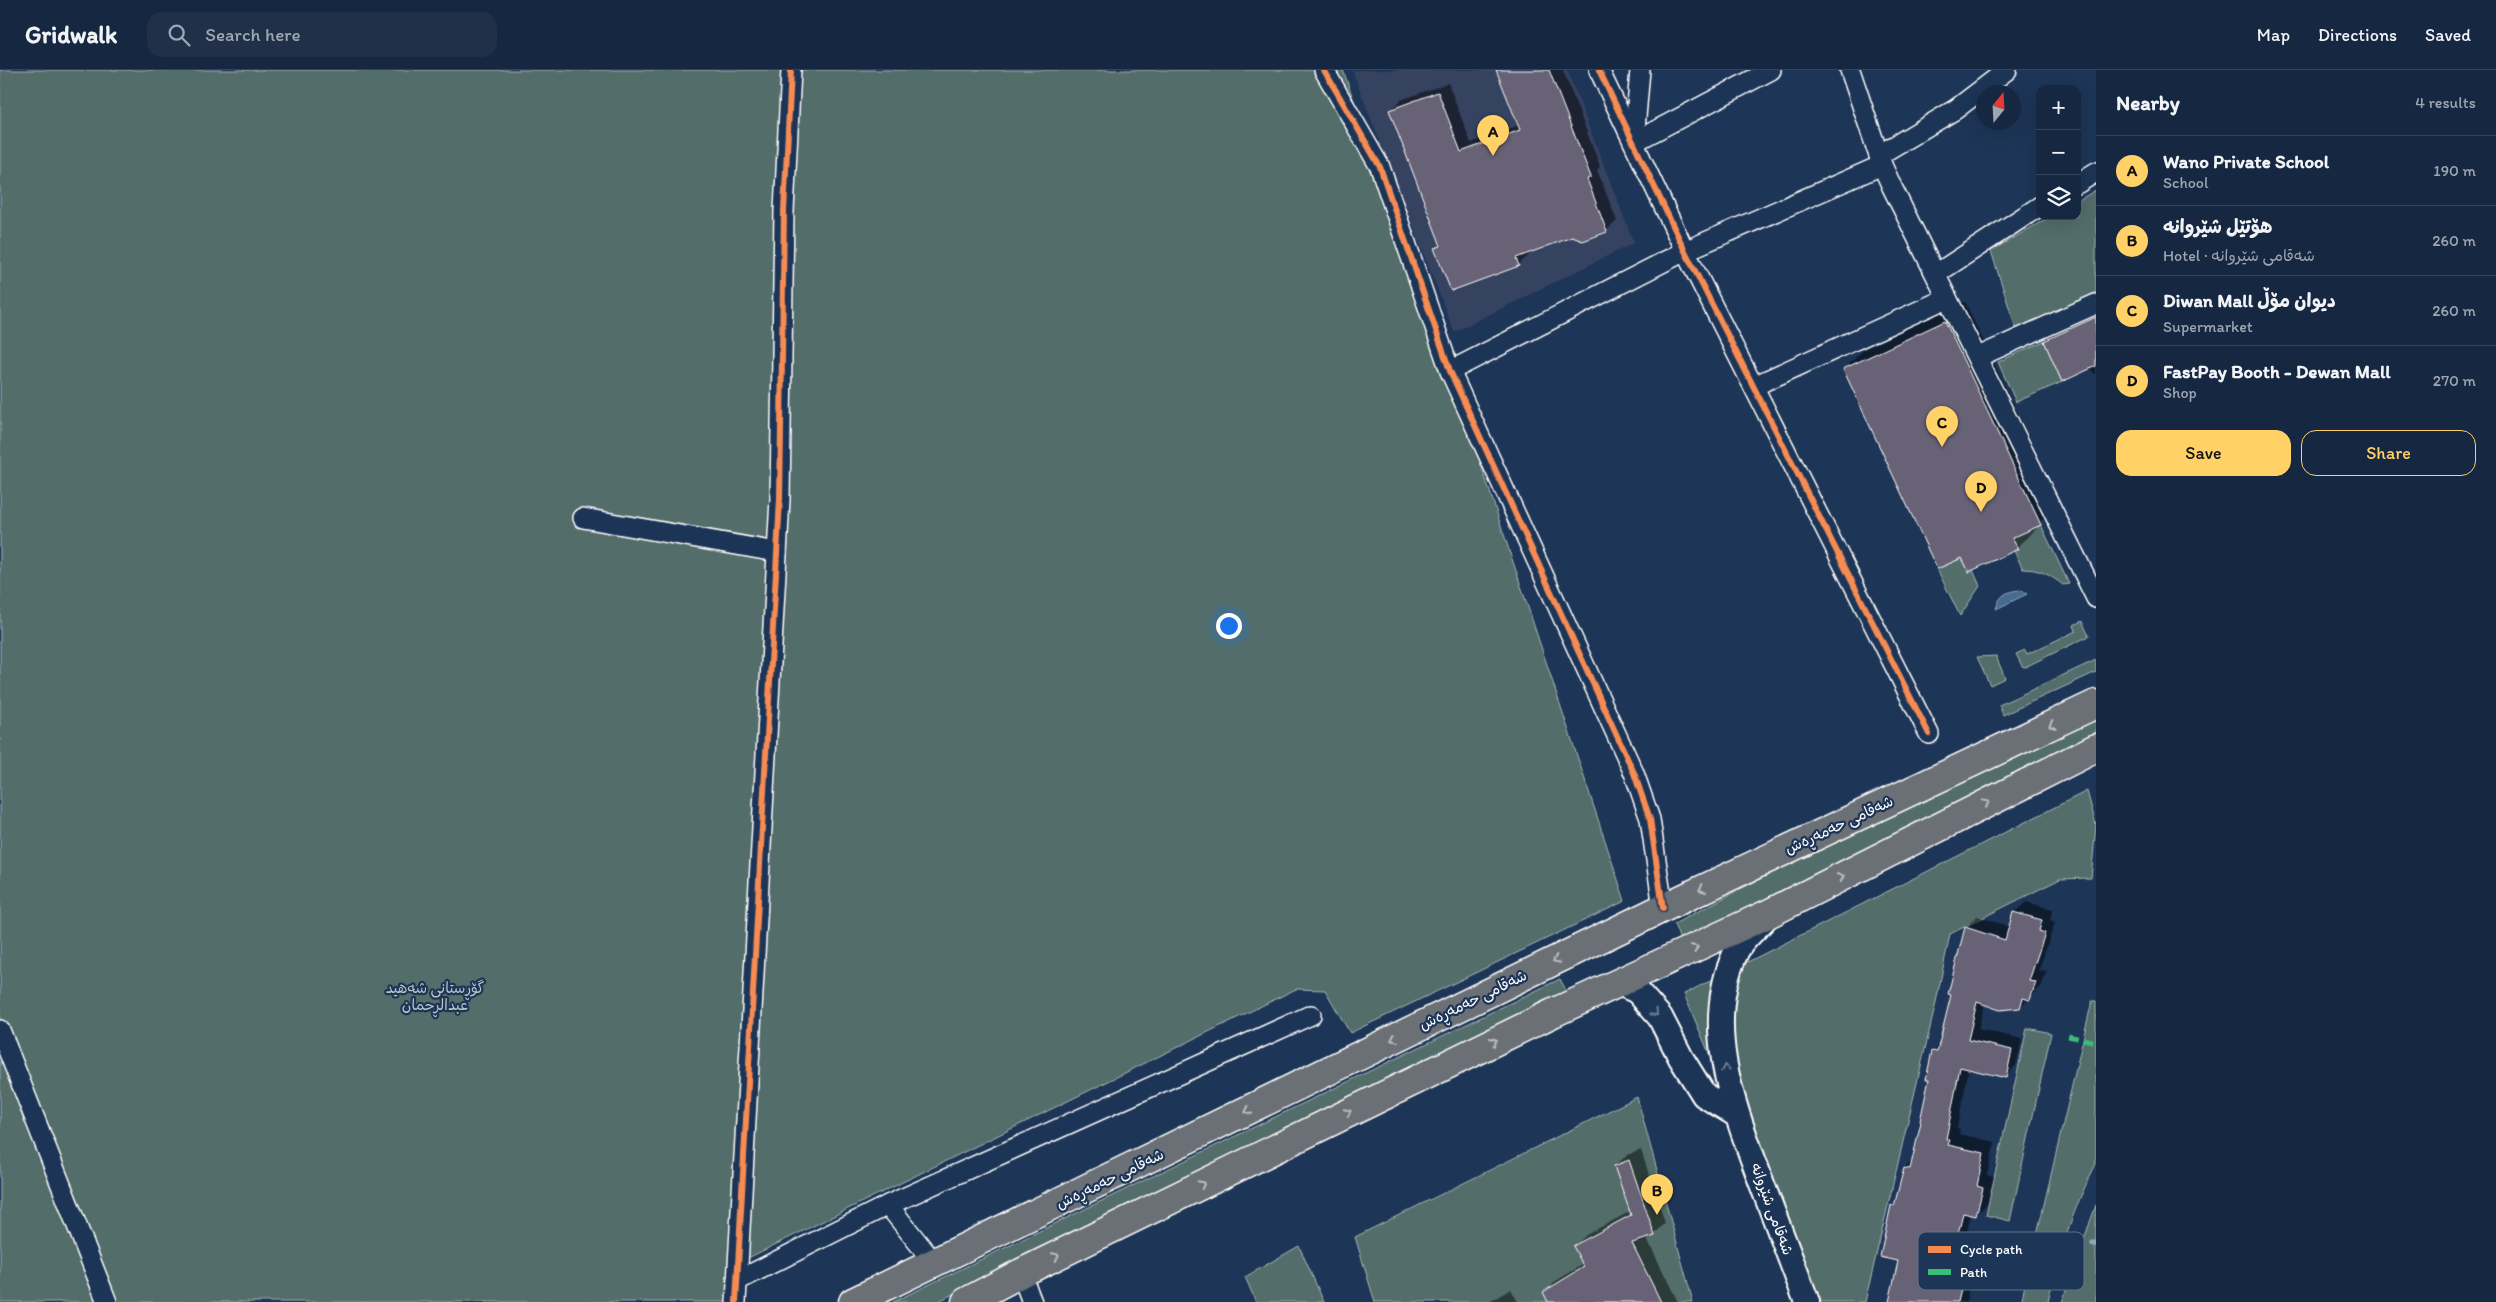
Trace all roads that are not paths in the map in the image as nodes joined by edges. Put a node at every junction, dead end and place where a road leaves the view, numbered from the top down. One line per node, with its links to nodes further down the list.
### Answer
1 (791, 70): 21 (street)
2 (1324, 70): 18 (street)
3 (1599, 70): 8 (street)
4 (1640, 70): 8 (street)
5 (1771, 70): 8 (street)
6 (1850, 70): 9 (street)
7 (2008, 70): 9 (street)
8 (1634, 142): 13 (street)
9 (1880, 160): 13 (street); 14 (street)
10 (2096, 172): 11 (street)
11 (2081, 181)
12 (2036, 209): 14 (street)
13 (1685, 251): 18 (street); 19 (street)
14 (1936, 274): 15 (street)
15 (1947, 298): 17 (street); 19 (street)
16 (2096, 304): 17 (street)
17 (1978, 357): 22 (street)
18 (1450, 371): 26 (street)
19 (1754, 386): 24 (street)
20 (583, 518): 21 (street)
21 (777, 552): 35 (street)
22 (2096, 598)
23 (2096, 704): 26 (highway, شەقامی حەمەڕەش, one-way to 26)
24 (1929, 734)
25 (2096, 748): 27 (highway, one-way to 25)
26 (1663, 908): 33 (highway, شەقامی حەمەڕەش, one-way to 33)
27 (1770, 913): 28 (highway, one-way to 27); 31 (street, شەقامی شێروانە, one-way to 27)
28 (1618, 983): 31 (street, one-way to 31); 34 (highway, one-way to 28)
29 (1310, 1015): 32 (street)
30 (0, 1030): 36 (street)
31 (1737, 1115): 41 (street, شەقامی شێروانە)
32 (888, 1205): 33 (street); 35 (street)
33 (934, 1263): 38 (highway, شەقامی حەمەڕەش)
34 (1021, 1272): 39 (highway); 40 (street)
35 (737, 1281): 37 (street)
36 (107, 1302)
37 (736, 1302)
38 (853, 1302)
39 (966, 1302)
40 (1032, 1302)
41 (1806, 1302)

